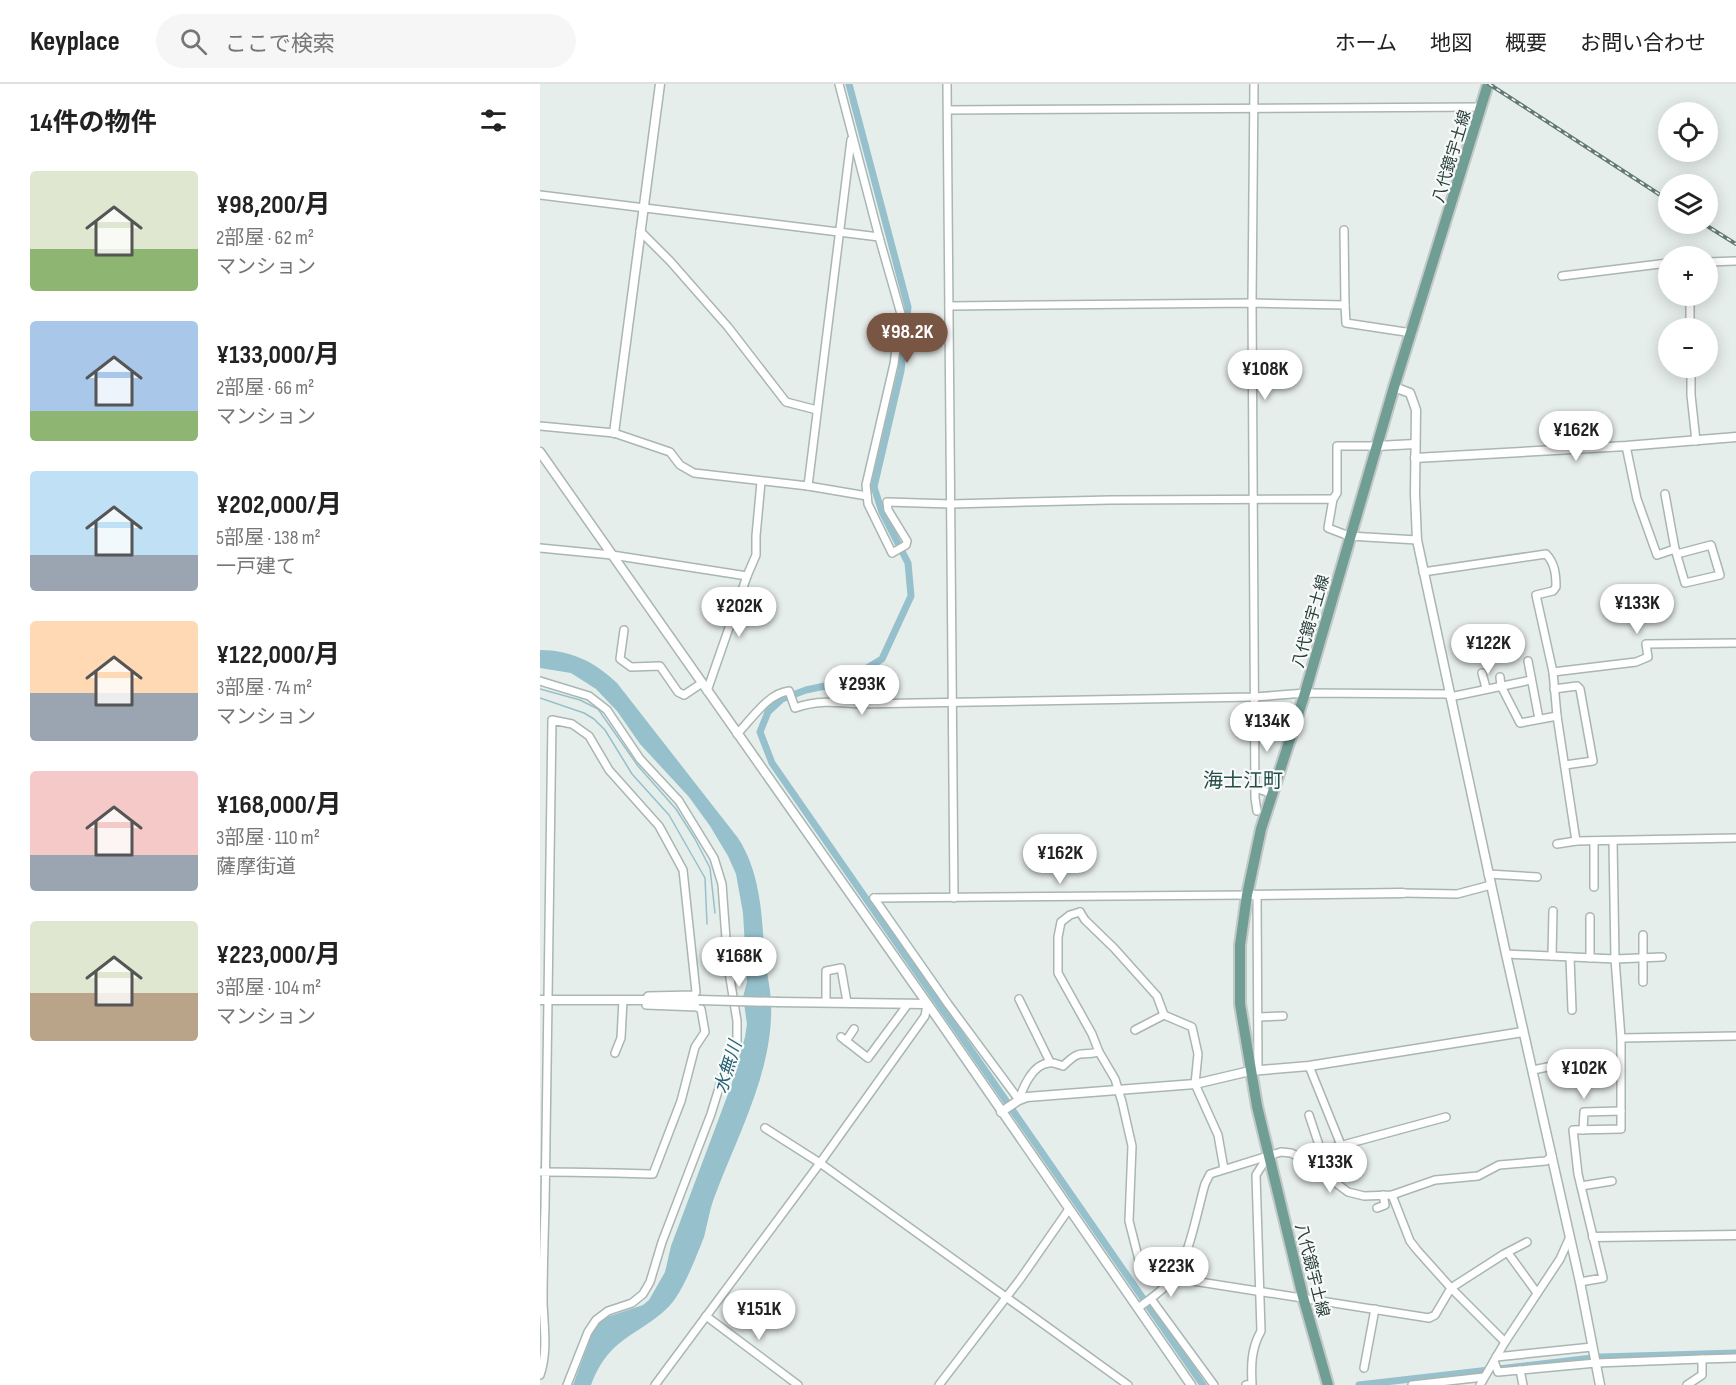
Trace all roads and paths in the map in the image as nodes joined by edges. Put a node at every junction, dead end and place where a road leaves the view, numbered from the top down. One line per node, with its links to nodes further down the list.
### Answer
1 (660, 84): 11 (street)
2 (839, 84): 9 (street)
3 (947, 84): 8 (street)
4 (1254, 84): 7 (street)
5 (1488, 84): 6 (main road, 八代鏡宇土線)
6 (1482, 107): 7 (street); 23 (main road, 八代鏡宇土線)
7 (1255, 109): 8 (street); 20 (street)
8 (948, 110): 22 (street)
9 (851, 134): 14 (street); 15 (street)
10 (540, 195): 11 (street)
11 (643, 207): 13 (street); 14 (street)
12 (1344, 230): 21 (street)
13 (640, 231): 26 (street); 28 (street)
14 (839, 233): 15 (street); 26 (street)
15 (879, 237): 39 (street)
16 (1736, 261): 17 (street)
17 (1718, 262)
18 (1658, 264): 19 (street)
19 (1562, 276)
20 (1252, 303): 21 (street); 22 (street); 40 (street)
21 (1346, 305): 23 (street)
22 (949, 306): 42 (street)
23 (1412, 333): 25 (main road, 八代鏡宇土線)
24 (1691, 378): 30 (street)
25 (1394, 387): 31 (street); 32 (main road, 八代鏡宇土線)
26 (817, 410): 37 (street)
27 (540, 426): 28 (street)
28 (614, 433): 36 (street)
29 (1736, 437): 30 (street)
30 (1696, 441): 33 (street)
31 (1415, 444): 32 (street); 35 (street)
32 (1377, 446): 41 (street); 43 (main road, 八代鏡宇土線)
33 (1626, 446): 35 (street); 46 (street)
34 (540, 452): 47 (street)
35 (1415, 458): 44 (street)
36 (761, 482): 37 (street); 49 (street)
37 (808, 486): 39 (street)
38 (1665, 494): 46 (street)
39 (867, 496): 42 (street)
40 (1254, 499): 41 (street); 42 (street); 65 (street)
41 (1334, 499): 43 (street)
42 (951, 504): 66 (street)
43 (1349, 536): 44 (street); 63 (main road, 八代鏡宇土線)
44 (1417, 540): 48 (street)
45 (540, 548): 47 (street)
46 (1676, 552): 46 (street)
47 (612, 555): 49 (street); 58 (street)
48 (1423, 572): 53 (street); 64 (street)
49 (747, 576): 62 (street)
50 (624, 630): 58 (street)
51 (1736, 643): 53 (street)
52 (1528, 661): 56 (street)
53 (1552, 672): 61 (street)
54 (1482, 673): 60 (street)
55 (1500, 677): 59 (street)
56 (1532, 680): 59 (street); 68 (street)
57 (540, 681): 172 (street)
58 (702, 683): 62 (street)
59 (1501, 686): 60 (street); 68 (street)
60 (1486, 688): 64 (street)
61 (1554, 689): 67 (street); 70 (street)
62 (707, 691): 69 (street)
63 (1305, 693): 64 (street); 65 (street); 72 (main road, 八代鏡宇土線)
64 (1450, 695): 79 (street)
65 (1255, 697): 66 (street); 71 (street)
66 (952, 702): 69 (street); 86 (street)
67 (1557, 716): 68 (street); 70 (street)
68 (1539, 719)
69 (737, 734): 106 (street)
70 (1565, 765): 75 (street)
71 (1255, 788): 72 (street); 73 (street)
72 (1273, 794): 84 (main road, 八代鏡宇土線)
73 (1257, 811)
74 (1736, 837): 77 (street)
75 (1576, 841): 76 (street); 78 (street)
76 (1594, 841): 77 (street); 82 (street)
77 (1613, 841): 97 (street)
78 (1557, 844)
79 (1488, 874): 80 (street); 81 (street)
80 (1537, 877)
81 (1491, 885): 83 (street); 91 (street)
82 (1594, 887)
83 (1403, 893): 84 (street)
84 (1252, 895): 85 (street); 110 (street); 122 (main road, 八代鏡宇土線)
85 (1085, 897): 86 (street); 88 (street)
86 (954, 898): 125 (street)
87 (1554, 911): 92 (street)
88 (1080, 912): 108 (street); 116 (street)
89 (1590, 917): 96 (street)
90 (1643, 935): 94 (street)
91 (1506, 954): 92 (street); 113 (street)
92 (1552, 956): 93 (street)
93 (1570, 957): 96 (street); 107 (street)
94 (1642, 957): 95 (street); 97 (street); 98 (street)
95 (1662, 957)
96 (1590, 958): 97 (street)
97 (1615, 958): 115 (street)
98 (1643, 982)
99 (1019, 999): 118 (street)
100 (544, 1000): 101 (street); 102 (street); 139 (street)
101 (623, 1000): 102 (street); 117 (street)
102 (646, 1000): 103 (street, bridge); 139 (street)
103 (826, 1002): 104 (street); 104 (street)
104 (847, 1002): 105 (street)
105 (908, 1004): 106 (street); 111 (street)
106 (927, 1004): 127 (street); 137 (street)
107 (1572, 1010)
108 (1164, 1015): 112 (street); 123 (street)
109 (1283, 1016): 110 (street)
110 (1258, 1017): 122 (street)
111 (854, 1029)
112 (1135, 1030)
113 (1523, 1032): 120 (street); 121 (street)
114 (1736, 1036): 115 (street)
115 (1621, 1038): 126 (street)
116 (1099, 1052): 118 (street); 124 (street)
117 (615, 1053)
118 (1050, 1062): 125 (street)
119 (1563, 1064): 121 (street)
120 (1309, 1066): 122 (street); 132 (street)
121 (1533, 1070): 135 (street)
122 (1254, 1071): 123 (street); 134 (main road, 八代鏡宇土線)
123 (1195, 1084): 124 (street); 138 (street)
124 (1118, 1090): 125 (street); 151 (street)
125 (1019, 1100): 127 (street)
126 (1621, 1111): 131 (street); 131 (street)
127 (1001, 1112): 145 (street)
128 (1309, 1115): 133 (street)
129 (1446, 1117): 132 (street)
130 (765, 1128): 137 (street)
131 (1584, 1130): 141 (street)
132 (1341, 1145): 133 (street)
133 (1321, 1150): 136 (street)
134 (1269, 1156): 136 (street); 138 (street); 154 (street); 157 (main road, 八代鏡宇土線)
135 (1552, 1156): 143 (street); 148 (street)
136 (1305, 1160): 142 (street)
137 (820, 1163): 156 (street); 161 (street)
138 (1224, 1169): 151 (street)
139 (543, 1172): 169 (street)
140 (1612, 1181): 141 (street)
141 (1581, 1186): 147 (street)
142 (1383, 1195): 143 (street); 144 (street)
143 (1392, 1195): 153 (street)
144 (1377, 1208)
145 (1069, 1209): 156 (street); 159 (street)
146 (1736, 1235): 147 (street)
147 (1593, 1237): 152 (street)
148 (1569, 1239): 152 (street); 155 (street)
149 (1527, 1242): 150 (street)
150 (1508, 1252): 153 (street); 155 (street)
151 (1173, 1278): 154 (street); 158 (street)
152 (1580, 1282): 163 (street)
153 (1451, 1288): 160 (street); 162 (street)
154 (1260, 1292): 157 (street); 179 (street)
155 (1538, 1293): 162 (street)
156 (1006, 1296): 175 (street); 176 (street)
157 (1303, 1297): 160 (street); 171 (main road, 八代鏡宇土線)
158 (1151, 1299): 159 (street); 178 (street)
159 (1138, 1308): 177 (street)
160 (1375, 1309): 167 (street)
161 (706, 1316): 173 (street); 174 (street)
162 (1505, 1342): 166 (street)
163 (1594, 1354): 165 (street); 166 (street); 168 (street); 183 (street)
164 (1736, 1358): 165 (street)
165 (1702, 1359): 184 (street)
166 (1494, 1360): 168 (street); 170 (street)
167 (1365, 1368)
168 (1520, 1370): 182 (street)
169 (540, 1375)
170 (1484, 1377): 180 (street); 181 (street)
171 (1327, 1381)
172 (567, 1385)
173 (655, 1385)
174 (798, 1385)
175 (939, 1385)
176 (1128, 1385)
177 (1191, 1385)
178 (1214, 1385)
179 (1246, 1385)
180 (1412, 1385)
181 (1479, 1385)
182 (1523, 1385)
183 (1600, 1385)
184 (1687, 1385)

